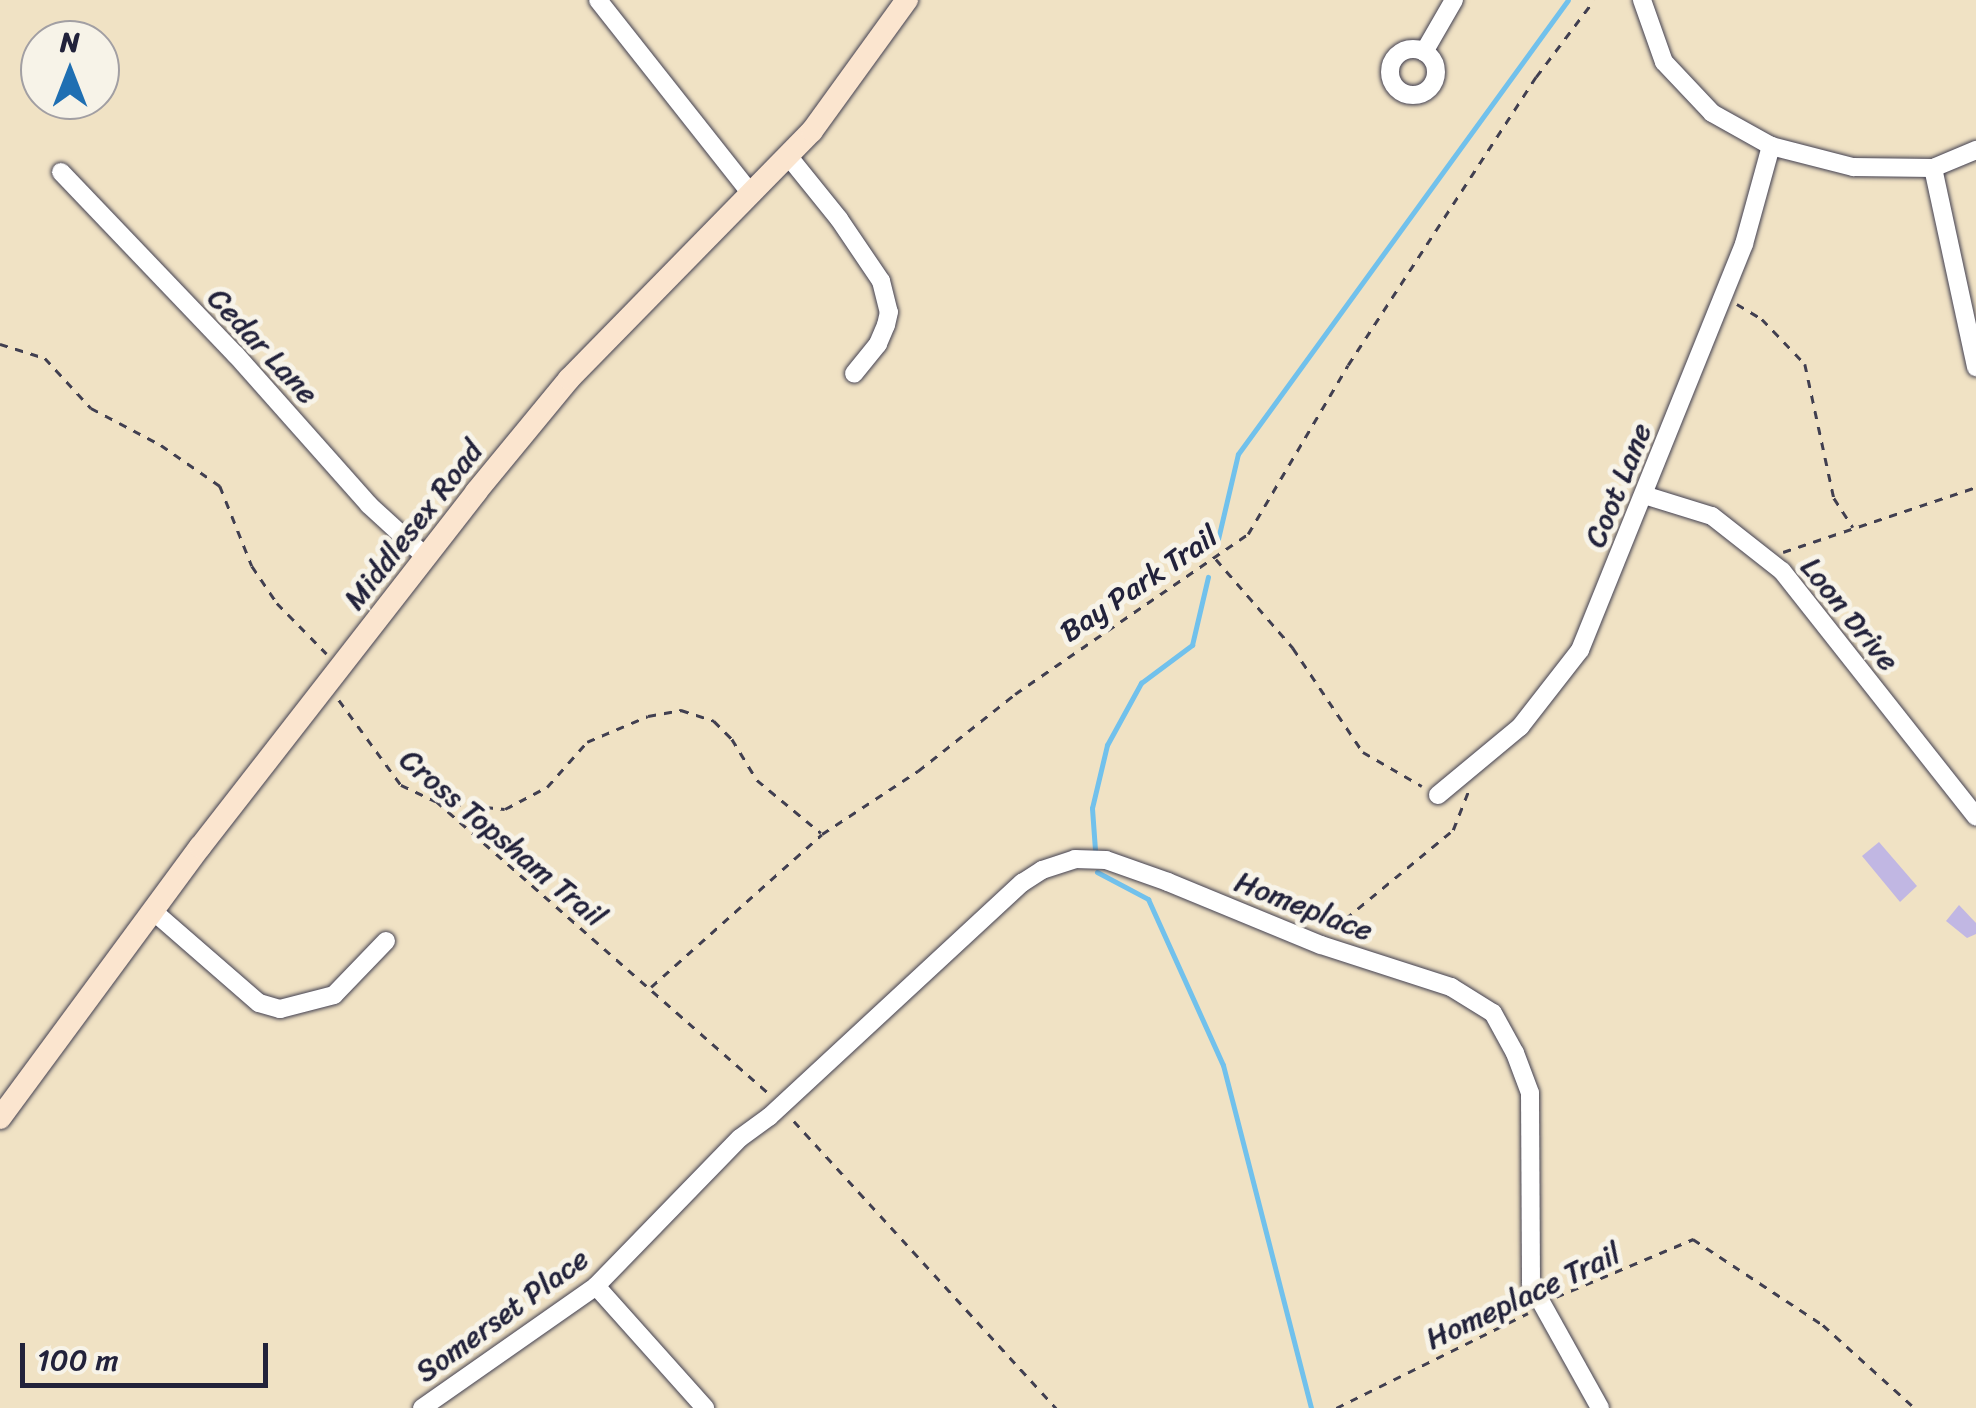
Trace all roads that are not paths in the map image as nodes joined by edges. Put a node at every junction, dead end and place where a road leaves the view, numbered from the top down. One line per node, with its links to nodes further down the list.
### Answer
1 (598, 0): 11 (street)
2 (907, 0): 8 (main road, Middlesex Road)
3 (1454, 0): 5 (street)
4 (1642, 0): 6 (street)
5 (1424, 52)
6 (1771, 146): 9 (street); 14 (street, Coot Lane)
7 (1976, 150): 9 (street)
8 (789, 157): 11 (main road, Middlesex Road); 13 (street)
9 (1933, 168): 12 (street)
10 (61, 172): 15 (street, Cedar Lane)
11 (752, 195): 15 (main road, Middlesex Road)
12 (1976, 366)
13 (854, 374)
14 (1644, 495): 16 (street, Coot Lane); 17 (street, Loon Drive)
15 (426, 556): 18 (main road, Middlesex Road)
16 (1438, 795)
17 (1976, 817)
18 (153, 911): 19 (street); 20 (main road, Middlesex Road)
19 (386, 941)
20 (0, 1118)
21 (740, 1138): 22 (street, Somerset Place); 25 (street, Homeplace)
22 (596, 1286): 23 (street, Somerset Place); 24 (street)
23 (422, 1408)
24 (704, 1408)
25 (1600, 1408)

